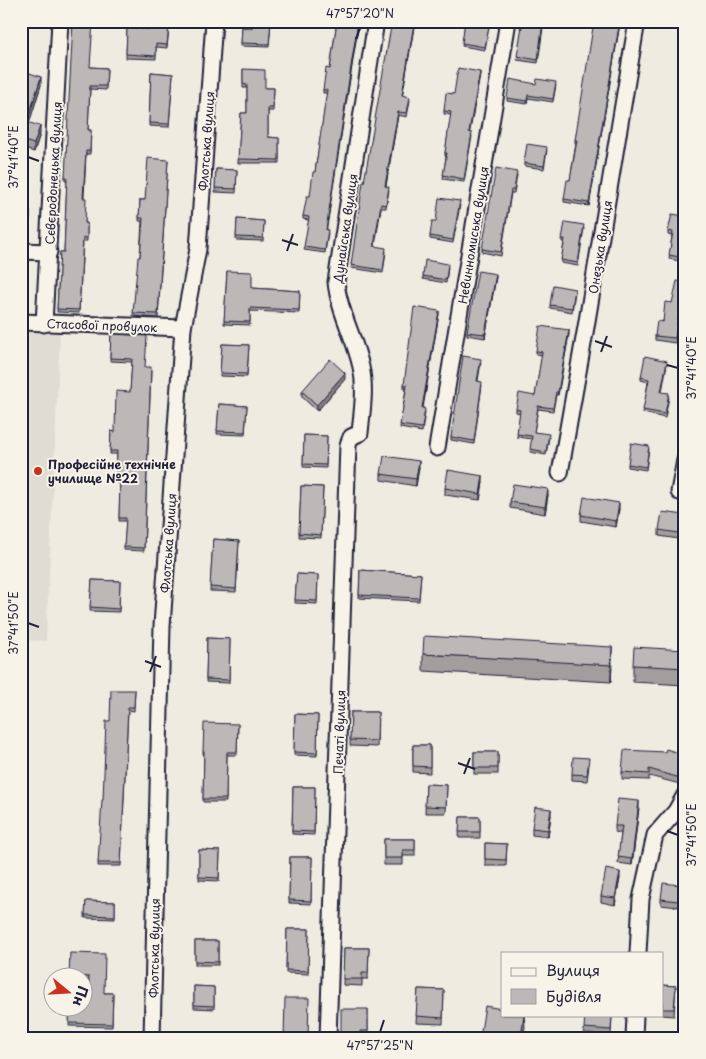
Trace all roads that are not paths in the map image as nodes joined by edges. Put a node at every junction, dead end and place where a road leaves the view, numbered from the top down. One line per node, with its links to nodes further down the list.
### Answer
1 (60, 21): 7 (street, Сєвєродонецька вулиця)
2 (214, 21): 10 (street, Флотська вулиця)
3 (376, 21): 11 (street, Дунайська вулиця)
4 (508, 21): 12 (street, Невинномиська вулиця)
5 (637, 21): 14 (street, Онезька вулиця)
6 (21, 251): 7 (street)
7 (49, 252): 9 (street, Сєвєродонецька вулиця)
8 (21, 322): 9 (street, Стасової провулок)
9 (44, 324): 10 (street, Стасової провулок)
10 (183, 328): 19 (street, Флотська вулиця)
11 (360, 433): 20 (street, Печаті вулиця)
12 (437, 448)
13 (685, 460): 15 (street)
14 (560, 473)
15 (679, 492)
16 (685, 795): 17 (street)
17 (638, 952)
18 (635, 1016): 21 (street)
19 (152, 1038)
20 (328, 1038)
21 (634, 1038)

